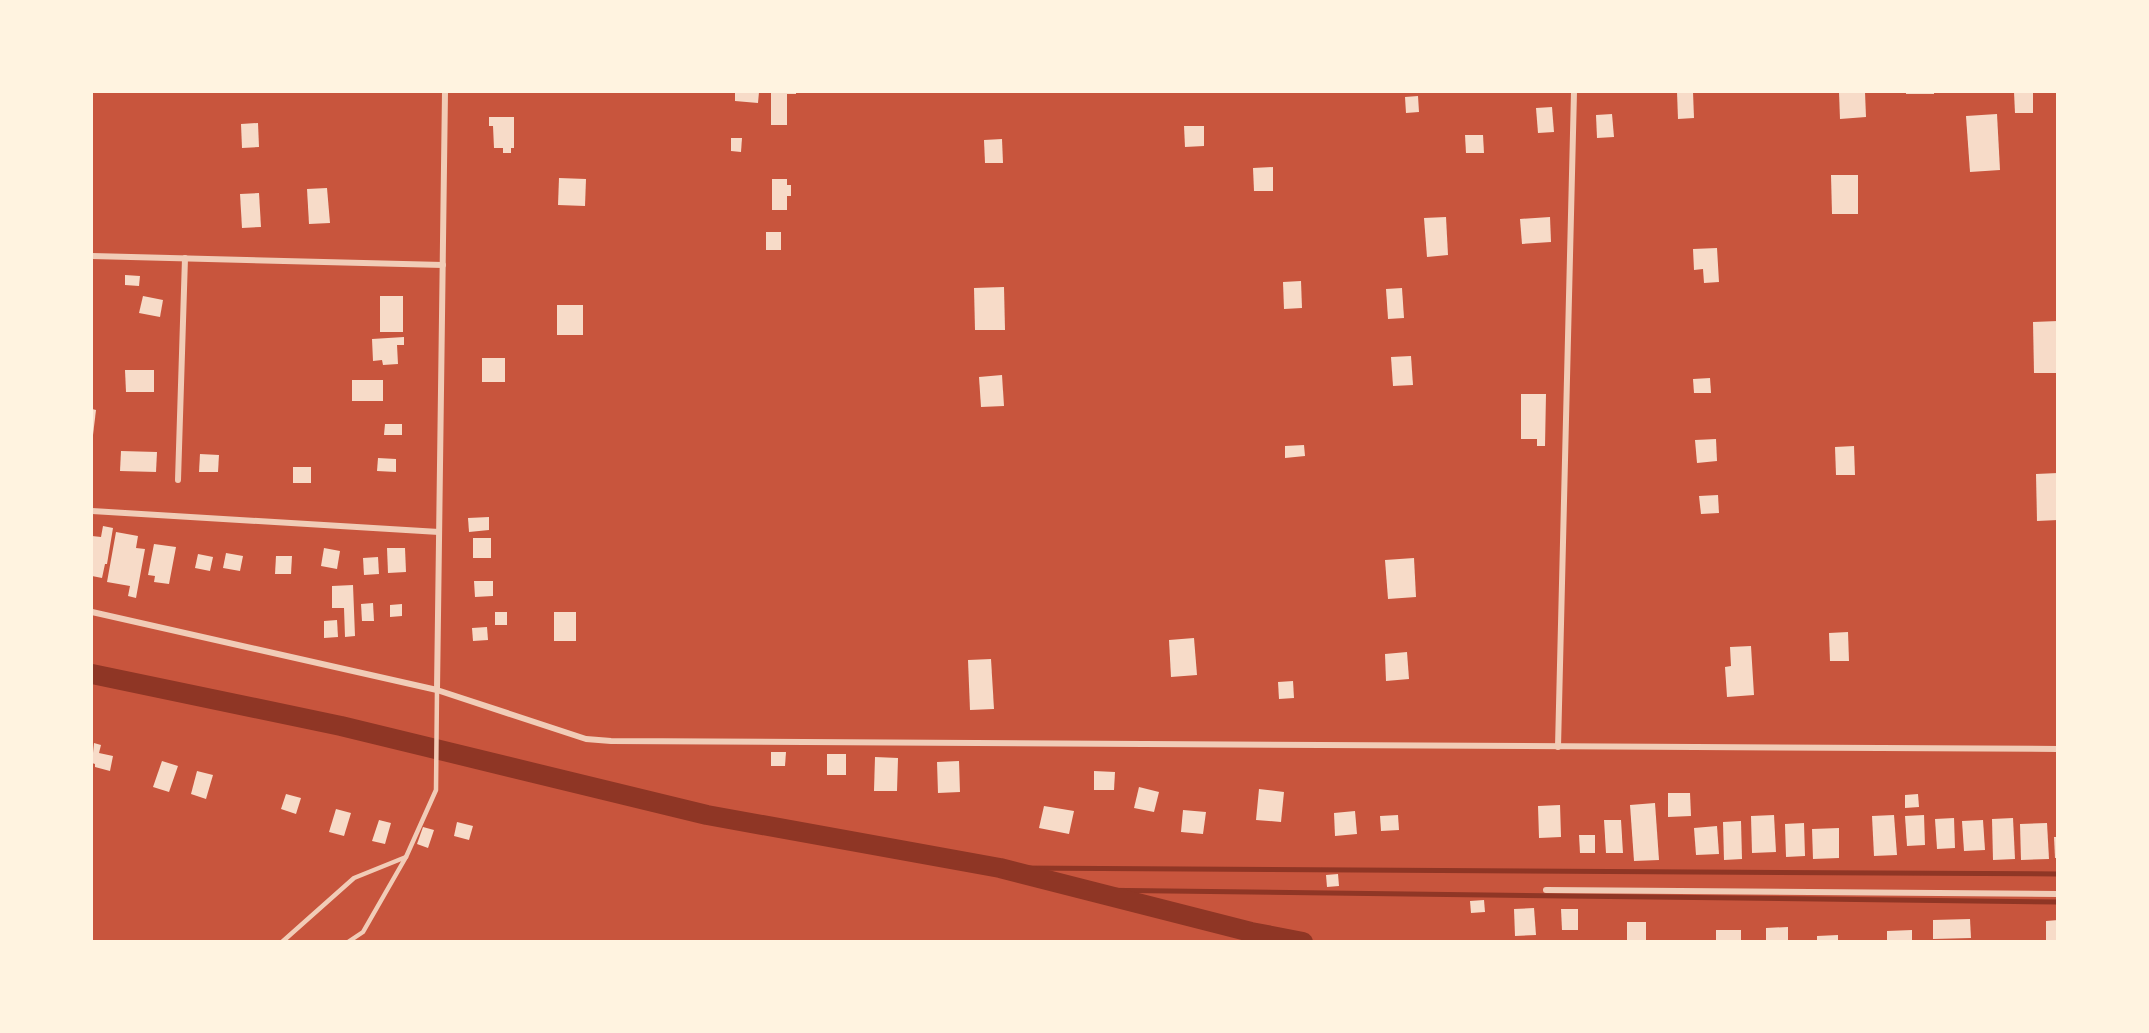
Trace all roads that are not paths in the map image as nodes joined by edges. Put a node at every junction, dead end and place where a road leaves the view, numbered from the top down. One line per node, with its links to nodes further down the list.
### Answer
1 (444, 92): 5 (street)
2 (1574, 92): 11 (street)
3 (92, 256): 4 (street)
4 (184, 258): 5 (street); 6 (street)
5 (443, 265): 8 (street)
6 (178, 480)
7 (92, 511): 8 (street)
8 (439, 532): 10 (street)
9 (92, 612): 10 (street)
10 (437, 690): 11 (street); 13 (lane)
11 (1558, 747): 12 (street)
12 (2058, 749)
13 (406, 857): 16 (lane); 17 (lane)
14 (1546, 890): 15 (street)
15 (2058, 894)
16 (282, 942)
17 (348, 942)

